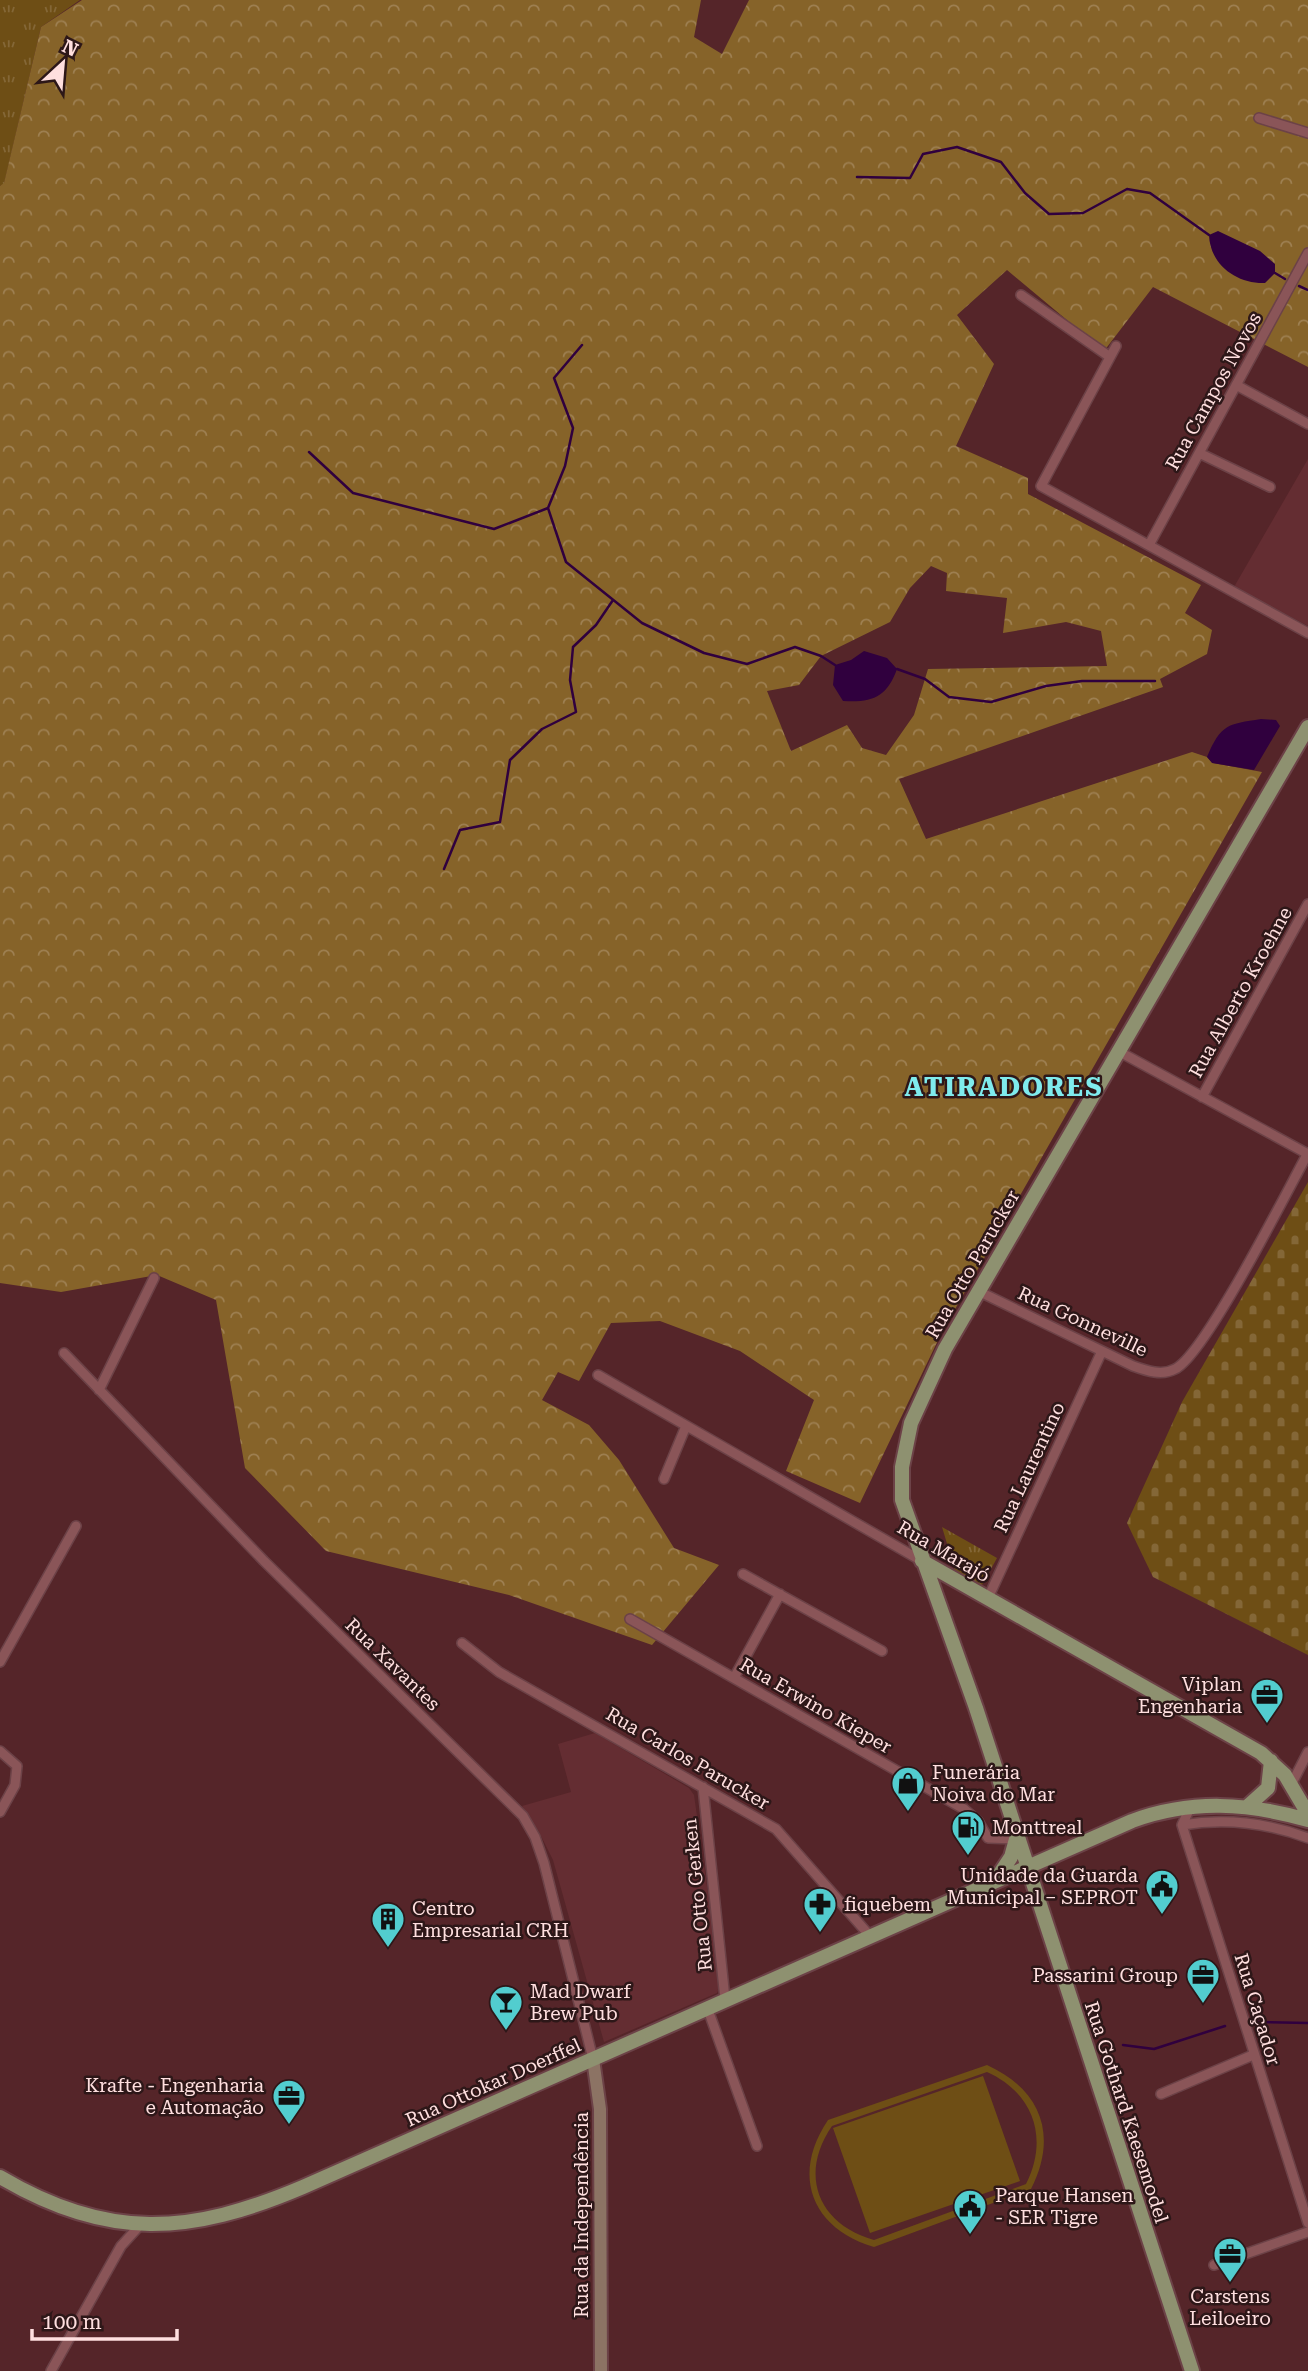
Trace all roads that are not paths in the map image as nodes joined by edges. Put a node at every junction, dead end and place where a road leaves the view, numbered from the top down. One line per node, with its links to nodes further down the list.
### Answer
1 (1259, 118): 2 (street)
2 (1308, 133)
3 (1308, 253): 7 (street, Rua Campos Novos)
4 (1021, 295): 6 (street)
5 (1116, 346): 6 (street)
6 (1110, 357): 11 (street)
7 (1236, 385): 8 (street); 9 (street, Rua Campos Novos)
8 (1308, 424)
9 (1199, 453): 10 (street); 11 (street, Rua Campos Novos)
10 (1270, 487)
11 (1149, 545): 12 (street)
12 (1308, 633)
13 (1308, 727): 15 (main road, Rua Otto Parucker)
14 (1308, 904): 16 (street, Rua Alberto Kroehne)
15 (1118, 1051): 16 (street); 19 (main road, Rua Otto Parucker)
16 (1202, 1097): 17 (street)
17 (1308, 1153): 20 (street, Rua Gonneville)
18 (154, 1278): 23 (street)
19 (978, 1291): 20 (street, Rua Gonneville); 27 (main road, Rua Otto Parucker)
20 (1102, 1351): 31 (street, Rua Laurentino)
21 (64, 1353): 23 (street, Rua Xavantes)
22 (598, 1375): 24 (street, Rua Marajó)
23 (99, 1390): 57 (street, Rua Xavantes)
24 (686, 1426): 25 (street); 27 (street, Rua Marajó)
25 (664, 1479)
26 (76, 1526): 36 (street)
27 (922, 1560): 29 (main road, Rua Marajó); 32 (main road, Rua Otto Parucker)
28 (743, 1574): 30 (street)
29 (967, 1586): 31 (main road, Rua Marajó); 32 (main road)
30 (780, 1594): 35 (street); 37 (street)
31 (988, 1598): 40 (main road, Rua Marajó)
32 (943, 1609): 50 (main road, Rua Otto Parucker)
33 (630, 1619): 37 (street, Rua Erwino Kieper)
34 (462, 1643): 42 (street, Rua Carlos Parucker)
35 (882, 1650)
36 (0, 1662)
37 (734, 1678): 50 (street, Rua Erwino Kieper)
38 (0, 1751): 45 (street)
39 (1308, 1752): 41 (street)
40 (1271, 1760): 41 (main road, Rua Marajó); 44 (main road)
41 (1291, 1785): 46 (main road, Rua Marajó)
42 (703, 1787): 53 (street, Rua Carlos Parucker); 54 (street, Rua Otto Gerken)
43 (1191, 1806): 44 (main road, Rua Ottokar Doerffel); 48 (street); 51 (main road, Rua Ottokar Doerffel)
44 (1248, 1806): 47 (main road, Rua Ottokar Doerffel)
45 (0, 1812)
46 (1308, 1814)
47 (1308, 1820)
48 (1182, 1825): 49 (street); 56 (street, Rua Caçador)
49 (1308, 1838)
50 (1016, 1839): 51 (main road, Rua Otto Parucker); 52 (main road)
51 (1026, 1866): 52 (main road, Rua Ottokar Doerffel); 69 (main road, Rua Gothard Kaesemodel)
52 (997, 1879): 53 (main road, Rua Ottokar Doerffel)
53 (870, 1936): 54 (main road, Rua Ottokar Doerffel)
54 (725, 2000): 55 (main road, Rua Ottokar Doerffel)
55 (707, 2007): 57 (main road, Rua Ottokar Doerffel); 59 (street)
56 (1254, 2055): 58 (street); 63 (street, Rua Caçador)
57 (593, 2059): 62 (main road, Rua Ottokar Doerffel); 68 (street, Rua da Independência)
58 (1161, 2094)
59 (757, 2146)
60 (0, 2176): 61 (main road, Rua Ottokar Doerffel)
61 (118, 2221): 62 (main road, Rua Ottokar Doerffel); 65 (street)
62 (142, 2223): 65 (street)
63 (1308, 2223)
64 (1308, 2232): 66 (street)
65 (121, 2246): 67 (street)
66 (1214, 2265)
67 (51, 2371)
68 (601, 2371)
69 (1192, 2371)

